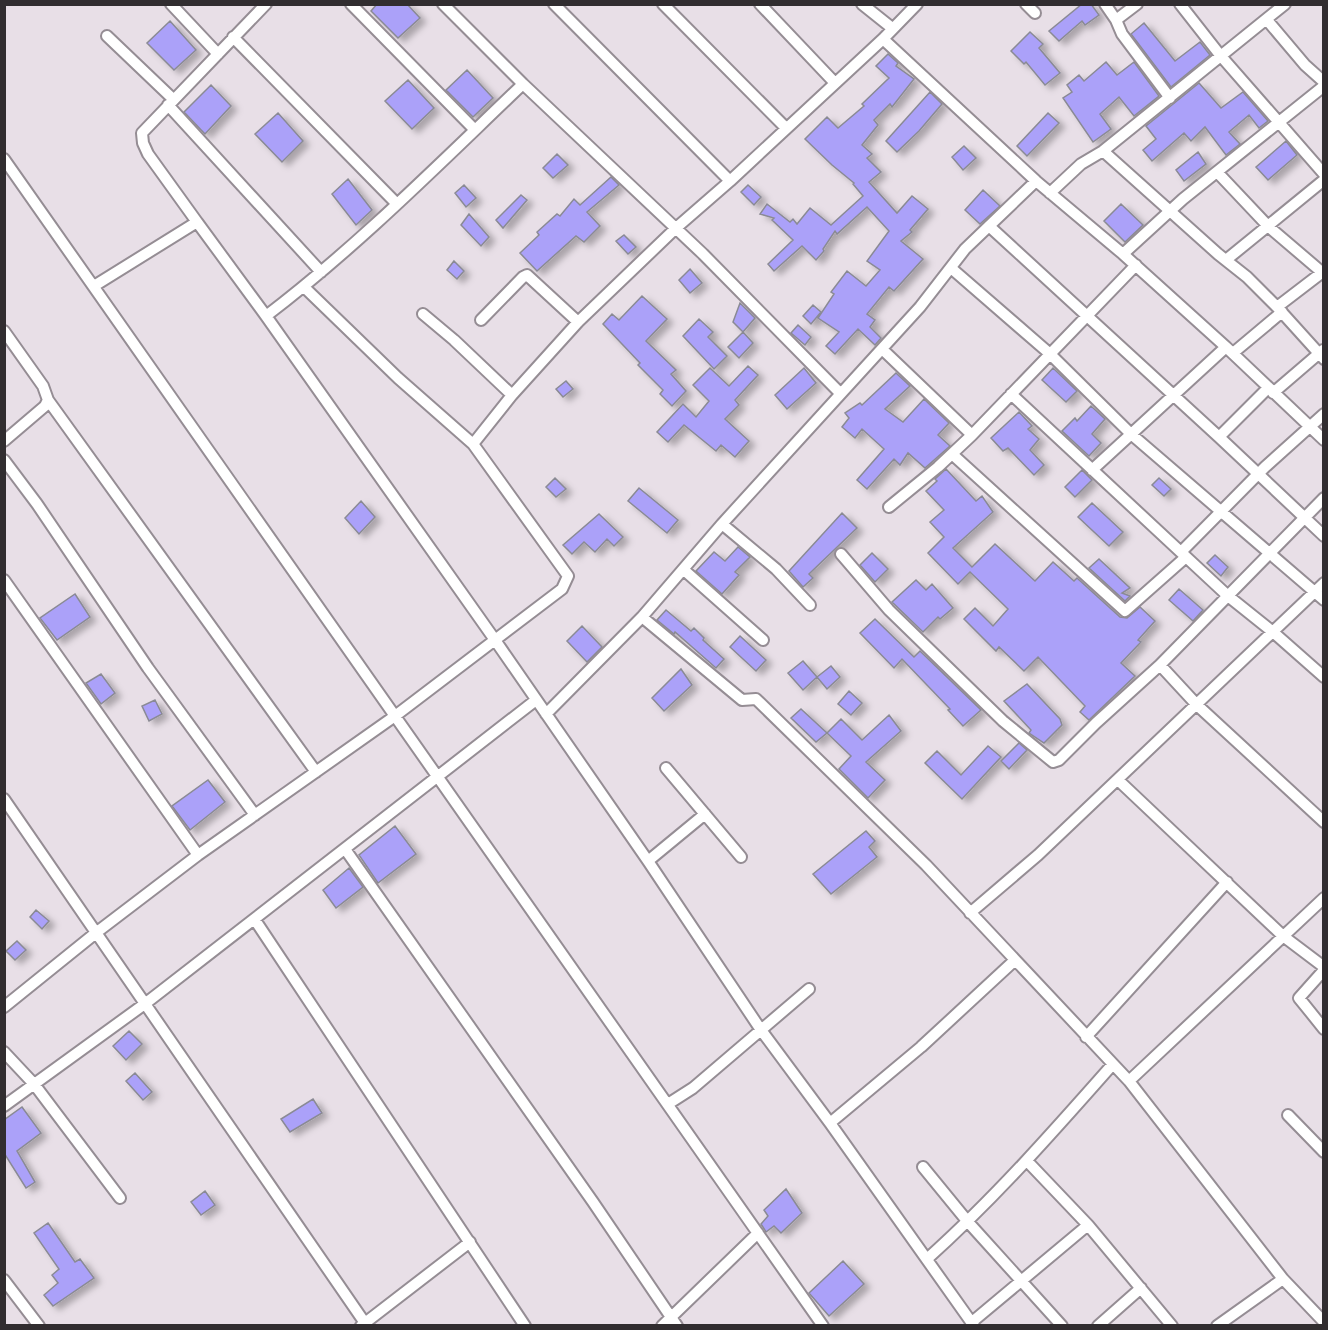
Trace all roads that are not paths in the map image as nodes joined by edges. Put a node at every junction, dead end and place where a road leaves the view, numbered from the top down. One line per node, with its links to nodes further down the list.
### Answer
1 (171, 4): 22 (street)
2 (266, 4): 20 (street)
3 (351, 4): 31 (street)
4 (443, 4): 25 (street)
5 (663, 4): 30 (street)
6 (760, 4): 24 (street)
7 (862, 4): 18 (street)
8 (917, 4): 18 (street)
9 (1026, 4): 15 (street)
10 (1105, 4): 16 (street)
11 (1137, 4): 16 (street)
12 (1180, 4): 23 (street)
13 (1285, 4): 17 (street)
14 (555, 5): 37 (street)
15 (1035, 13)
16 (1116, 20): 27 (street)
17 (1267, 20): 23 (street); 26 (street)
18 (892, 28): 21 (street)
19 (107, 36): 28 (street)
20 (233, 37): 22 (street); 40 (street)
21 (883, 39): 24 (street); 38 (street)
22 (218, 54): 28 (street)
23 (1220, 55): 27 (street); 29 (street)
24 (835, 83): 30 (street)
25 (523, 84): 31 (street); 45 (street)
26 (1323, 84): 29 (street)
27 (1170, 98): 32 (street)
28 (170, 102): 42 (street); 50 (street)
29 (1278, 123): 34 (street); 35 (street)
30 (786, 128): 37 (street)
31 (475, 130): 40 (street)
32 (1103, 151): 39 (street); 41 (street)
33 (4, 159): 52 (street)
34 (1217, 172): 41 (street); 44 (street)
35 (1323, 174)
36 (1323, 180): 44 (street)
37 (730, 181): 45 (street)
38 (1036, 182): 39 (street); 43 (street)
39 (1050, 193): 46 (street)
40 (397, 204): 50 (street)
41 (1170, 211): 46 (street); 47 (street)
42 (197, 222): 52 (street); 56 (street)
43 (989, 226): 49 (street); 57 (street)
44 (1269, 226): 47 (street); 51 (street)
45 (676, 228): 59 (street); 66 (street)
46 (1123, 254): 48 (street)
47 (1226, 260): 54 (street)
48 (1136, 265): 57 (street); 62 (street)
49 (951, 268): 61 (street); 63 (street)
50 (321, 272): 53 (street)
51 (1323, 273): 54 (street)
52 (94, 286): 108 (street)
53 (304, 287): 56 (street); 78 (street)
54 (1279, 309): 62 (street); 64 (street)
55 (423, 314): 68 (street)
56 (266, 316): 101 (street)
57 (1086, 316): 63 (street); 69 (street)
58 (481, 320): 59 (street)
59 (578, 322): 68 (street)
60 (4, 331): 70 (street)
61 (882, 349): 66 (street); 74 (street)
62 (1229, 350): 65 (street); 69 (street)
63 (1049, 353): 67 (street); 73 (street)
64 (1322, 354): 65 (street)
65 (1270, 390): 72 (street); 75 (street)
66 (840, 393): 87 (street)
67 (1011, 394): 74 (street); 81 (street)
68 (512, 395): 78 (street)
69 (1173, 395): 73 (street); 75 (street)
70 (48, 400): 76 (street); 110 (street)
71 (1323, 414): 72 (street)
72 (1309, 427): 77 (street); 82 (street)
73 (1131, 434): 81 (street); 85 (street)
74 (972, 435): 79 (street)
75 (1219, 437): 82 (street)
76 (4, 441)
77 (1323, 441)
78 (473, 444): 101 (street)
79 (952, 454): 84 (street); 91 (street)
80 (4, 460): 115 (street)
81 (1092, 470): 91 (street)
82 (1258, 474): 85 (street); 86 (street)
83 (1323, 498): 86 (street)
84 (889, 507)
85 (1221, 512): 90 (street); 91 (street)
86 (1304, 517): 88 (street); 90 (street)
87 (722, 524): 92 (street); 98 (street)
88 (1323, 536)
89 (841, 554): 103 (street)
90 (1268, 554): 95 (street); 96 (street)
91 (1183, 555): 96 (street)
92 (684, 570): 99 (street); 102 (street)
93 (4, 580): 118 (street)
94 (1323, 584): 95 (street)
95 (1314, 592): 97 (street); 100 (street)
96 (1228, 596): 100 (street); 103 (street)
97 (1323, 600)
98 (810, 605)
99 (642, 617): 107 (street); 123 (street)
100 (1273, 632): 104 (street); 106 (street)
101 (495, 640): 105 (street); 108 (street)
102 (764, 640)
103 (1160, 665): 106 (street)
104 (1323, 675)
105 (537, 700): 107 (street); 111 (street)
106 (1197, 705): 112 (street); 116 (street)
107 (546, 714): 120 (street)
108 (395, 716): 110 (street); 111 (street)
109 (666, 768): 114 (street)
110 (316, 772): 115 (street)
111 (438, 776): 117 (street); 139 (street)
112 (1118, 780): 121 (street); 123 (street)
113 (4, 799): 125 (street)
114 (705, 814): 119 (street); 120 (street)
115 (255, 815): 118 (street)
116 (1323, 822)
117 (345, 849): 124 (street); 156 (street)
118 (198, 855): 125 (street)
119 (741, 857)
120 (648, 861): 133 (street)
121 (1227, 882): 126 (street); 134 (street)
122 (1323, 898): 126 (street)
123 (970, 913): 127 (street)
124 (255, 920): 130 (street); 150 (street)
125 (97, 932): 130 (street); 131 (street)
126 (1283, 936): 128 (street); 137 (street)
127 (1014, 961): 134 (street); 142 (street)
128 (1323, 968): 132 (street)
129 (809, 989): 133 (street)
130 (146, 1004): 138 (street); 159 (street)
131 (4, 1007)
132 (1323, 1029)
133 (761, 1030): 139 (street); 142 (street)
134 (1086, 1037): 136 (street)
135 (4, 1052): 138 (street)
136 (1113, 1064): 137 (street); 144 (street)
137 (1129, 1081): 152 (street)
138 (34, 1084): 140 (street); 146 (street)
139 (668, 1104): 149 (street)
140 (4, 1106)
141 (1288, 1115): 143 (street)
142 (830, 1123): 151 (street)
143 (1323, 1152)
144 (1027, 1161): 147 (street); 148 (street)
145 (923, 1167): 147 (street)
146 (120, 1198)
147 (968, 1222): 151 (street); 154 (street)
148 (1088, 1225): 154 (street); 155 (street)
149 (758, 1233): 156 (street); 163 (street)
150 (470, 1242): 159 (street); 161 (street)
151 (927, 1259): 158 (street)
152 (1282, 1279): 157 (street); 167 (street)
153 (4, 1280): 160 (street)
154 (1021, 1281): 158 (street); 164 (street)
155 (1141, 1288): 165 (street); 166 (street)
156 (674, 1321): 162 (street)
157 (1323, 1322)
158 (973, 1324)
159 (364, 1325)
160 (39, 1326)
161 (525, 1326)
162 (662, 1326)
163 (823, 1326)
164 (1062, 1326)
165 (1098, 1326)
166 (1172, 1326)
167 (1217, 1326)

